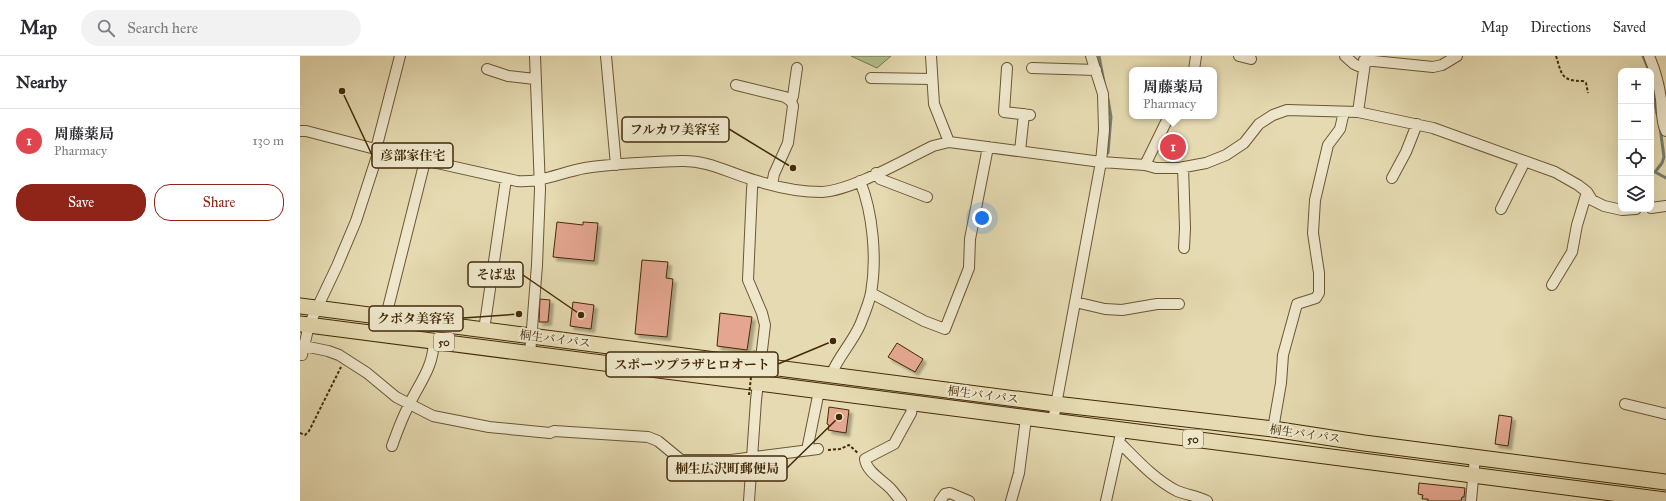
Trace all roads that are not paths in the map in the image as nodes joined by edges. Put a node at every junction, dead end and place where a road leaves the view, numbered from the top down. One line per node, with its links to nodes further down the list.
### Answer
1 (400, 56): 32 (street)
2 (535, 56): 20 (street)
3 (606, 56): 37 (street)
4 (931, 56): 21 (street)
5 (1091, 56): 18 (street)
6 (1196, 56): 13 (street)
7 (1239, 56): 11 (street)
8 (1346, 56): 12 (street)
9 (1457, 56): 12 (street)
10 (1649, 56): 29 (street)
11 (1251, 59)
12 (1364, 62): 25 (street)
13 (1194, 67)
14 (797, 68): 23 (street)
15 (1007, 68): 33 (street)
16 (1032, 68): 18 (street)
17 (487, 69): 20 (street)
18 (1096, 70): 36 (street)
19 (872, 78): 21 (street)
20 (535, 79): 43 (street)
21 (932, 79): 30 (street)
22 (736, 85): 23 (street)
23 (792, 104): 46 (street)
24 (1344, 112): 25 (street); 39 (street); 78 (street)
25 (1358, 112): 27 (street)
26 (1168, 119): 38 (street)
27 (1417, 124): 35 (street); 41 (street)
28 (300, 131): 32 (street)
29 (1666, 131)
30 (949, 142): 31 (street); 40 (street)
31 (988, 147): 33 (street); 55 (street)
32 (378, 150): 34 (street); 59 (street)
33 (1020, 151): 36 (street)
34 (424, 161): 42 (street); 60 (street)
35 (1525, 161): 47 (street); 51 (street)
36 (1101, 162): 38 (street); 56 (street)
37 (616, 165): 43 (street); 44 (street)
38 (1145, 166): 39 (street)
39 (1183, 167): 53 (street)
40 (876, 173): 45 (street); 48 (street)
41 (1392, 178)
42 (506, 179): 43 (street); 62 (street)
43 (540, 180): 63 (street)
44 (754, 180): 46 (street); 67 (street)
45 (860, 181): 46 (street); 55 (street)
46 (772, 185)
47 (1587, 192): 52 (street); 54 (street)
48 (927, 197)
49 (1666, 206): 50 (street)
50 (1654, 208)
51 (1501, 209)
52 (1618, 209)
53 (1184, 248)
54 (1552, 285)
55 (871, 293): 68 (street)
56 (1075, 302): 57 (street); 73 (street)
57 (1179, 304)
58 (300, 306): 59 (highway, 桐生バイパス / 50)
59 (318, 309): 60 (highway, 桐生バイパス / 50); 61 (street)
60 (387, 317): 62 (highway, 桐生バイパス / 50)
61 (304, 324): 64 (highway, 桐生バイパス / 50); 65 (street)
62 (484, 330): 63 (highway, 桐生バイパス / 50)
63 (531, 336): 66 (street); 67 (highway, 桐生バイパス / 50)
64 (434, 341): 66 (highway, 桐生バイパス / 50); 72 (street)
65 (302, 352): 72 (street)
66 (530, 354): 69 (highway, 桐生バイパス / 50)
67 (761, 366): 68 (highway, 桐生バイパス / 50); 69 (street)
68 (831, 375): 73 (highway, 桐生バイパス / 50)
69 (759, 383): 70 (highway, 桐生バイパス / 50); 83 (street)
70 (819, 391): 71 (highway, 桐生バイパス / 50); 81 (street)
71 (913, 403): 76 (highway, 桐生バイパス / 50); 90 (street)
72 (409, 404): 80 (street); 83 (street)
73 (1055, 404): 77 (street); 78 (highway, 桐生バイパス / 50)
74 (1625, 404): 75 (street)
75 (1666, 414)
76 (1026, 418): 77 (highway, 桐生バイパス / 50); 93 (street)
77 (1053, 421): 79 (highway, 桐生バイパス / 50)
78 (1273, 429): 84 (highway, 桐生バイパス / 50)
79 (1121, 437): 85 (highway, 桐生バイパス / 50); 87 (street); 94 (street)
80 (392, 446)
81 (807, 450): 82 (street); 83 (street)
82 (818, 450)
83 (752, 458): 89 (street)
84 (1475, 458): 85 (street); 86 (highway, 桐生バイパス / 50)
85 (1473, 475): 88 (highway, 桐生バイパス / 50); 95 (street)
86 (1666, 482)
87 (1203, 500)
88 (1666, 500)
89 (749, 501)
90 (901, 501)
91 (940, 501): 92 (street)
92 (968, 501)
93 (1011, 501)
94 (1106, 501)
95 (1471, 501)

